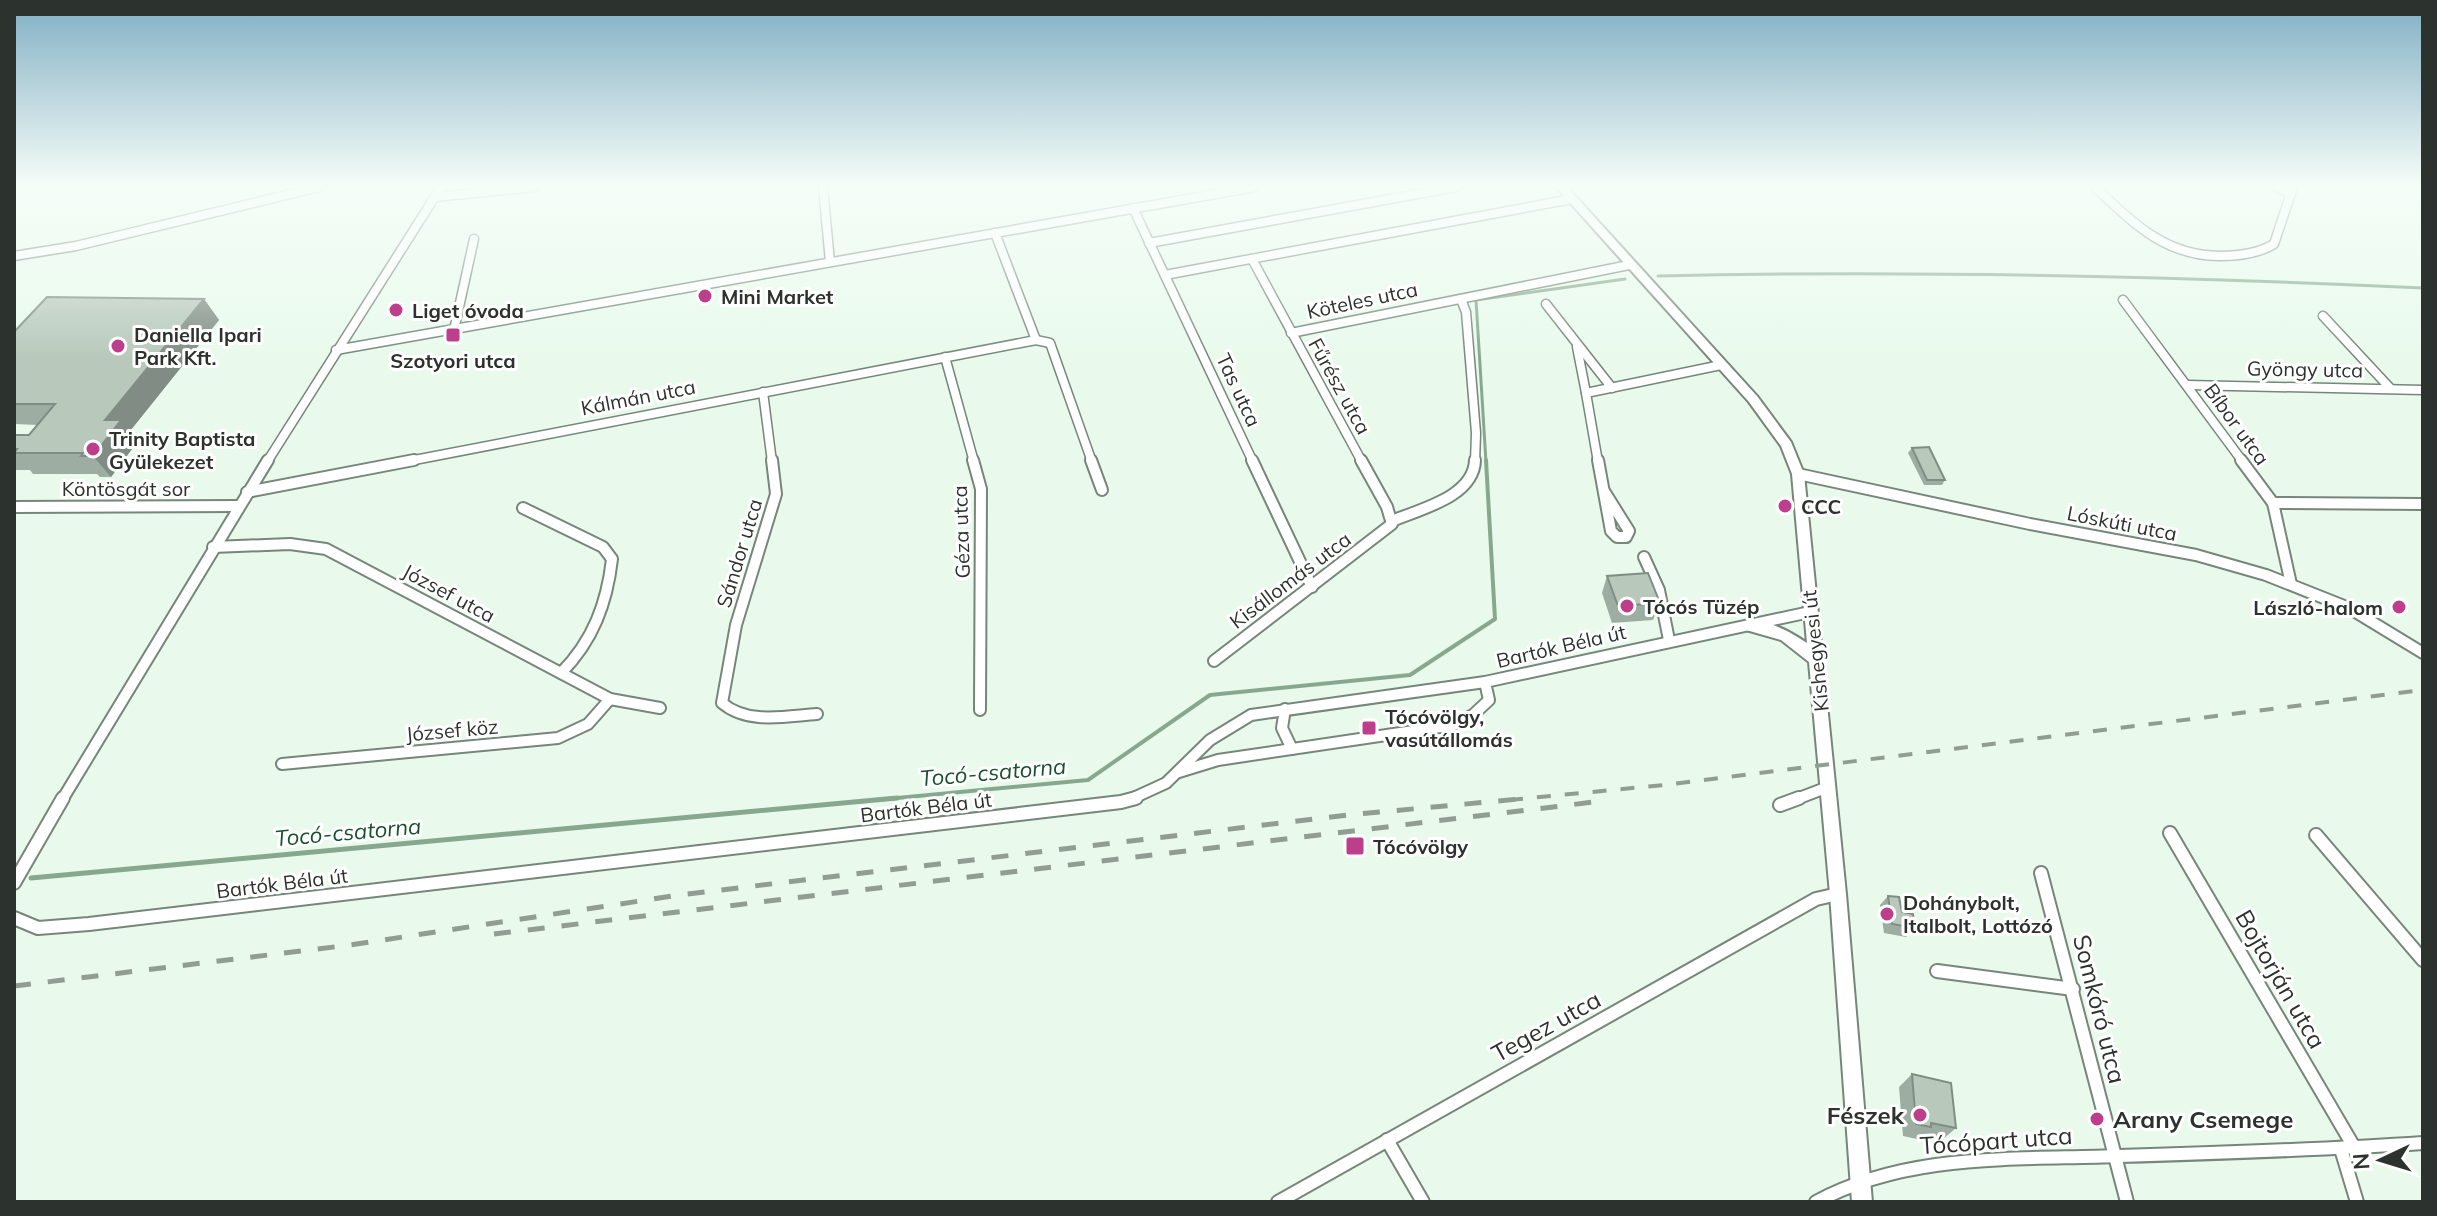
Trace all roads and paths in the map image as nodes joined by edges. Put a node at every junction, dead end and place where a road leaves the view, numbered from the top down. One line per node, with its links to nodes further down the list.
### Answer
1 (1149, 243): 16 (street, Tas utca)
2 (82, 244): 12 (street)
3 (405, 244): 25 (street)
4 (473, 244): 21 (street)
5 (828, 244): 14 (street)
6 (934, 244): 14 (street)
7 (999, 244): 23 (street)
8 (1333, 244): 13 (street)
9 (1611, 244): 15 (street, Kishegyesi út)
10 (2160, 244): 11 (street)
11 (2274, 244)
12 (14, 256)
13 (1252, 259): 16 (street); 22 (street, Fűrész utca)
14 (830, 262): 21 (street)
15 (1629, 265): 17 (street, Köteles utca); 27 (street, Kishegyesi út)
16 (1165, 275): 49 (street, Tas utca)
17 (1461, 299): 22 (street, Köteles utca); 45 (street, Kisállomás utca)
18 (2123, 300): 30 (street, Bíbor utca)
19 (1546, 304): 24 (street)
20 (2323, 316): 32 (street)
21 (454, 330): 25 (street)
22 (1291, 333): 45 (street, Fűrész utca)
23 (1036, 340): 26 (street, Kálmán utca); 37 (street)
24 (1577, 345): 28 (street); 29 (street)
25 (336, 350): 39 (street)
26 (945, 357): 34 (street, Kálmán utca); 61 (street, Géza utca)
27 (1721, 365): 31 (street); 36 (street, Kishegyesi út)
28 (1582, 370): 29 (street); 35 (street)
29 (1597, 370): 31 (street)
30 (2187, 385): 32 (street, Gyöngy utca); 40 (street, Bíbor utca)
31 (1612, 388): 35 (street)
32 (2390, 388): 33 (street, Gyöngy utca)
33 (2423, 390)
34 (763, 392): 39 (street, Kálmán utca); 62 (street, Sándor utca)
35 (1586, 393): 38 (street)
36 (1798, 474): 48 (street, Lóskúti utca); 50 (street, Kishegyesi út)
37 (1102, 490)
38 (1604, 491)
39 (247, 492): 42 (street)
40 (2273, 503): 41 (street); 48 (street, Bíbor utca)
41 (2423, 504)
42 (238, 506): 43 (street, Köntösgát sor); 46 (street)
43 (14, 507)
44 (523, 508): 56 (street)
45 (1390, 525): 49 (street, Kisállomás utca)
46 (213, 547): 56 (street, József utca); 71 (street)
47 (1644, 557): 52 (street)
48 (2291, 584): 53 (street, Lóskúti utca)
49 (1312, 587): 55 (street, Kisállomás utca)
50 (1810, 612): 51 (street, Bartók Béla út); 54 (street, Kishegyesi út)
51 (1751, 626): 52 (street, Bartók Béla út); 54 (street)
52 (1669, 640): 57 (street, Bartók Béla út)
53 (2423, 653)
54 (1815, 659): 66 (street, Kishegyesi út)
55 (1214, 661)
56 (561, 673): 58 (street, József utca)
57 (1485, 682): 60 (street, Bartók Béla út); 63 (street)
58 (610, 699): 59 (street, József utca); 64 (street, József köz)
59 (660, 708)
60 (1285, 709): 63 (street); 65 (street, Bartók Béla út)
61 (980, 710)
62 (817, 714)
63 (1292, 749): 65 (street)
64 (282, 764)
65 (1177, 773): 73 (street, Bartók Béla út)
66 (1828, 787): 67 (street); 72 (street, Kishegyesi út)
67 (1780, 805)
68 (2170, 833): 79 (street, Bojtorján utca)
69 (2316, 835): 74 (street)
70 (2041, 873): 76 (street, Somkóró utca)
71 (14, 883)
72 (1838, 894): 77 (street, Tegez utca); 81 (street, Kishegyesi út)
73 (14, 918)
74 (2423, 960)
75 (1937, 971): 76 (street)
76 (2073, 989): 80 (street, Somkóró utca)
77 (1387, 1140): 82 (street, Tegez utca); 83 (street)
78 (2423, 1143): 79 (street, Tócópart utca)
79 (2347, 1148): 80 (street, Tócópart utca); 87 (street, Bojtorján utca)
80 (2114, 1156): 81 (street, Tócópart utca); 86 (street)
81 (1860, 1180): 84 (street, Tócópart utca); 85 (street, Kishegyesi út)
82 (1278, 1202)
83 (1423, 1202)
84 (1816, 1202)
85 (1862, 1202)
86 (2127, 1202)
87 (2357, 1202)

